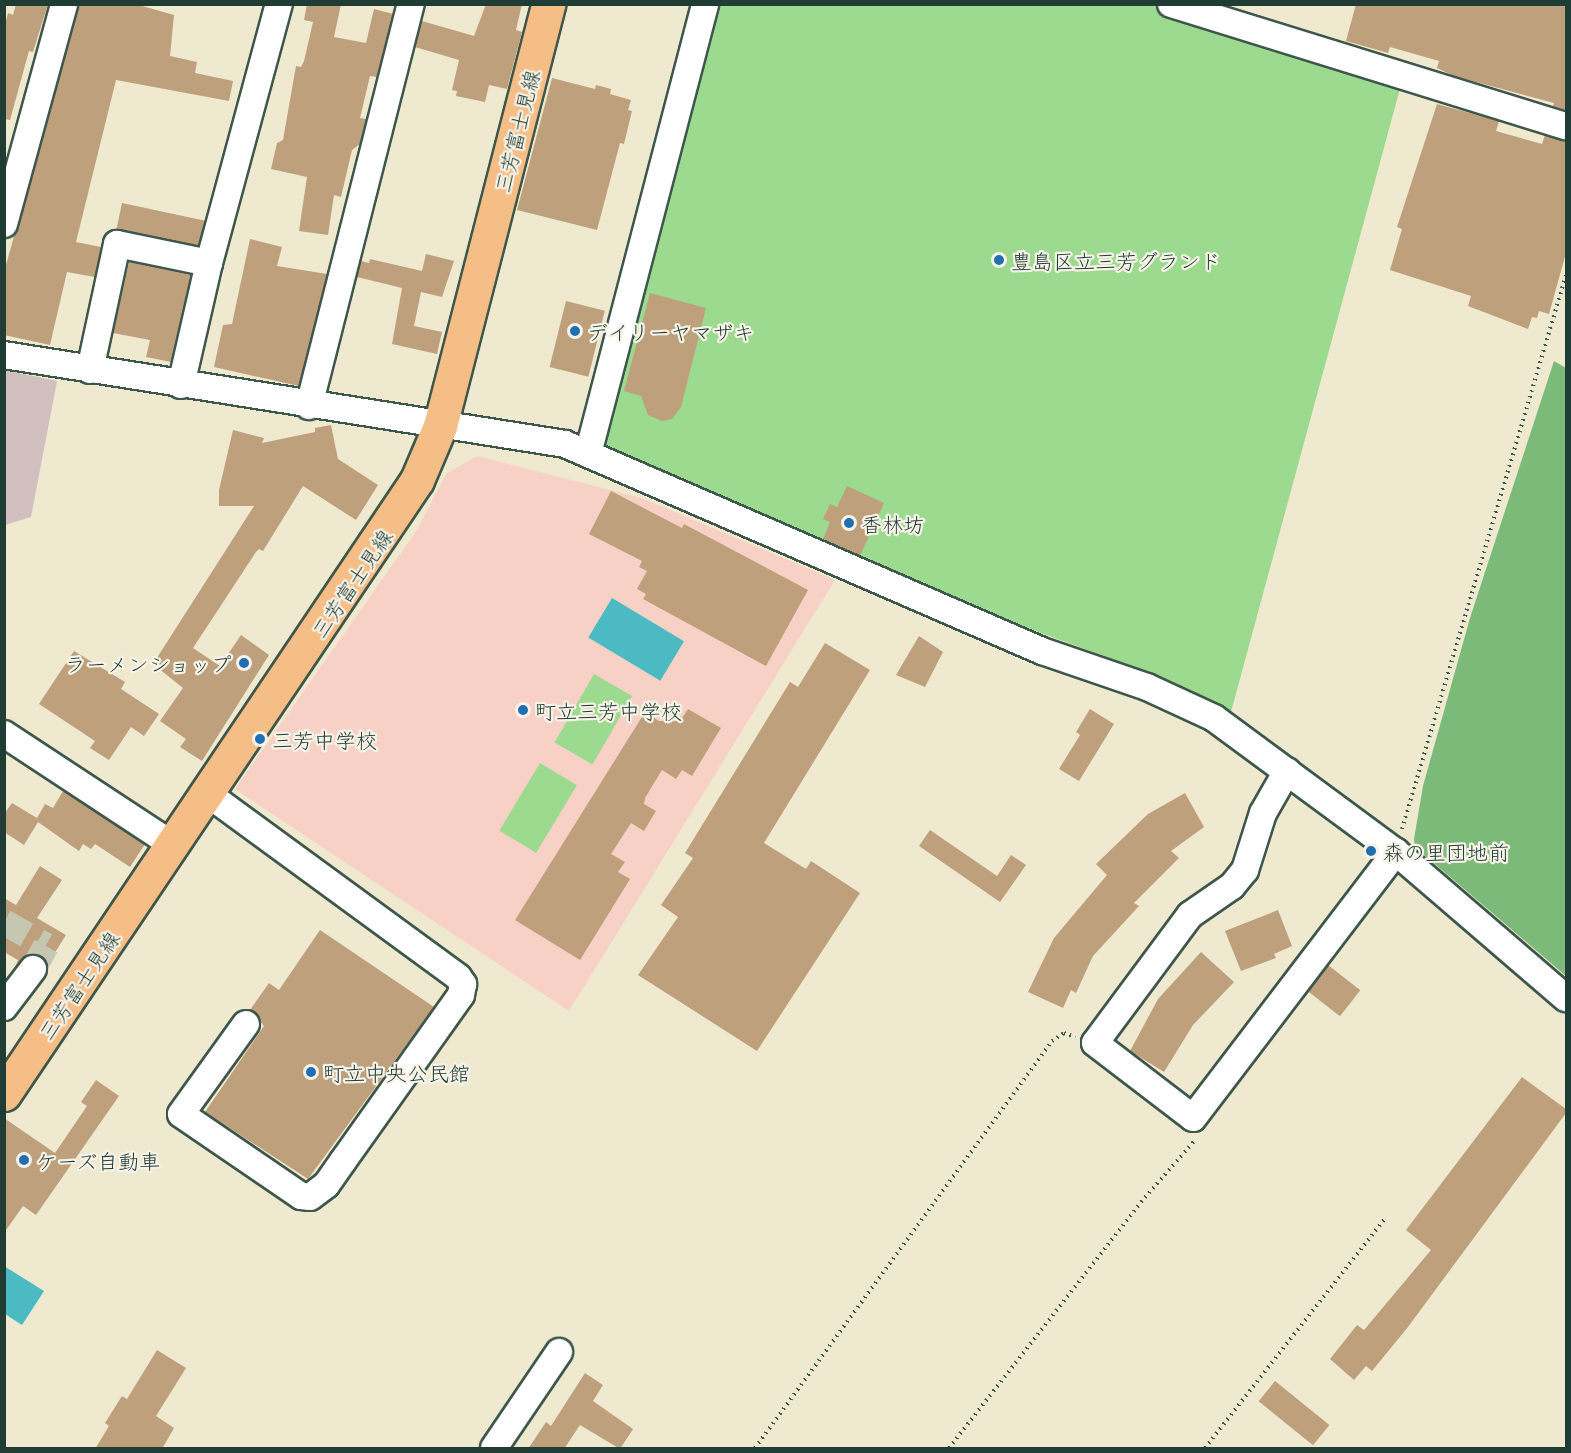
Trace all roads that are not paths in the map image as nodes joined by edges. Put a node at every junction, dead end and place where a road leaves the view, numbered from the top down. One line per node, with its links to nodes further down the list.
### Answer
1 (64, 4): 9 (street)
2 (279, 4): 10 (street)
3 (411, 4): 14 (street)
4 (548, 4): 15 (main road, 三芳富士見線)
5 (705, 4): 16 (street)
6 (1171, 4): 7 (street)
7 (1220, 12): 8 (street)
8 (1566, 126)
9 (4, 224)
10 (209, 263): 12 (street); 13 (street)
11 (4, 355): 12 (street)
12 (90, 370): 13 (street)
13 (181, 385): 14 (street)
14 (309, 406): 15 (street)
15 (440, 426): 16 (street); 19 (main road, 三芳富士見線)
16 (588, 454): 18 (street)
17 (4, 734): 20 (street)
18 (1287, 771): 21 (street); 21 (street)
19 (208, 794): 20 (main road, 三芳富士見線); 25 (street)
20 (173, 845): 26 (main road, 三芳富士見線)
21 (1396, 852): 23 (street)
22 (33, 969): 24 (street)
23 (1566, 998)
24 (4, 1007)
25 (246, 1024)
26 (8, 1082)
27 (559, 1352): 28 (street)
28 (495, 1449)

